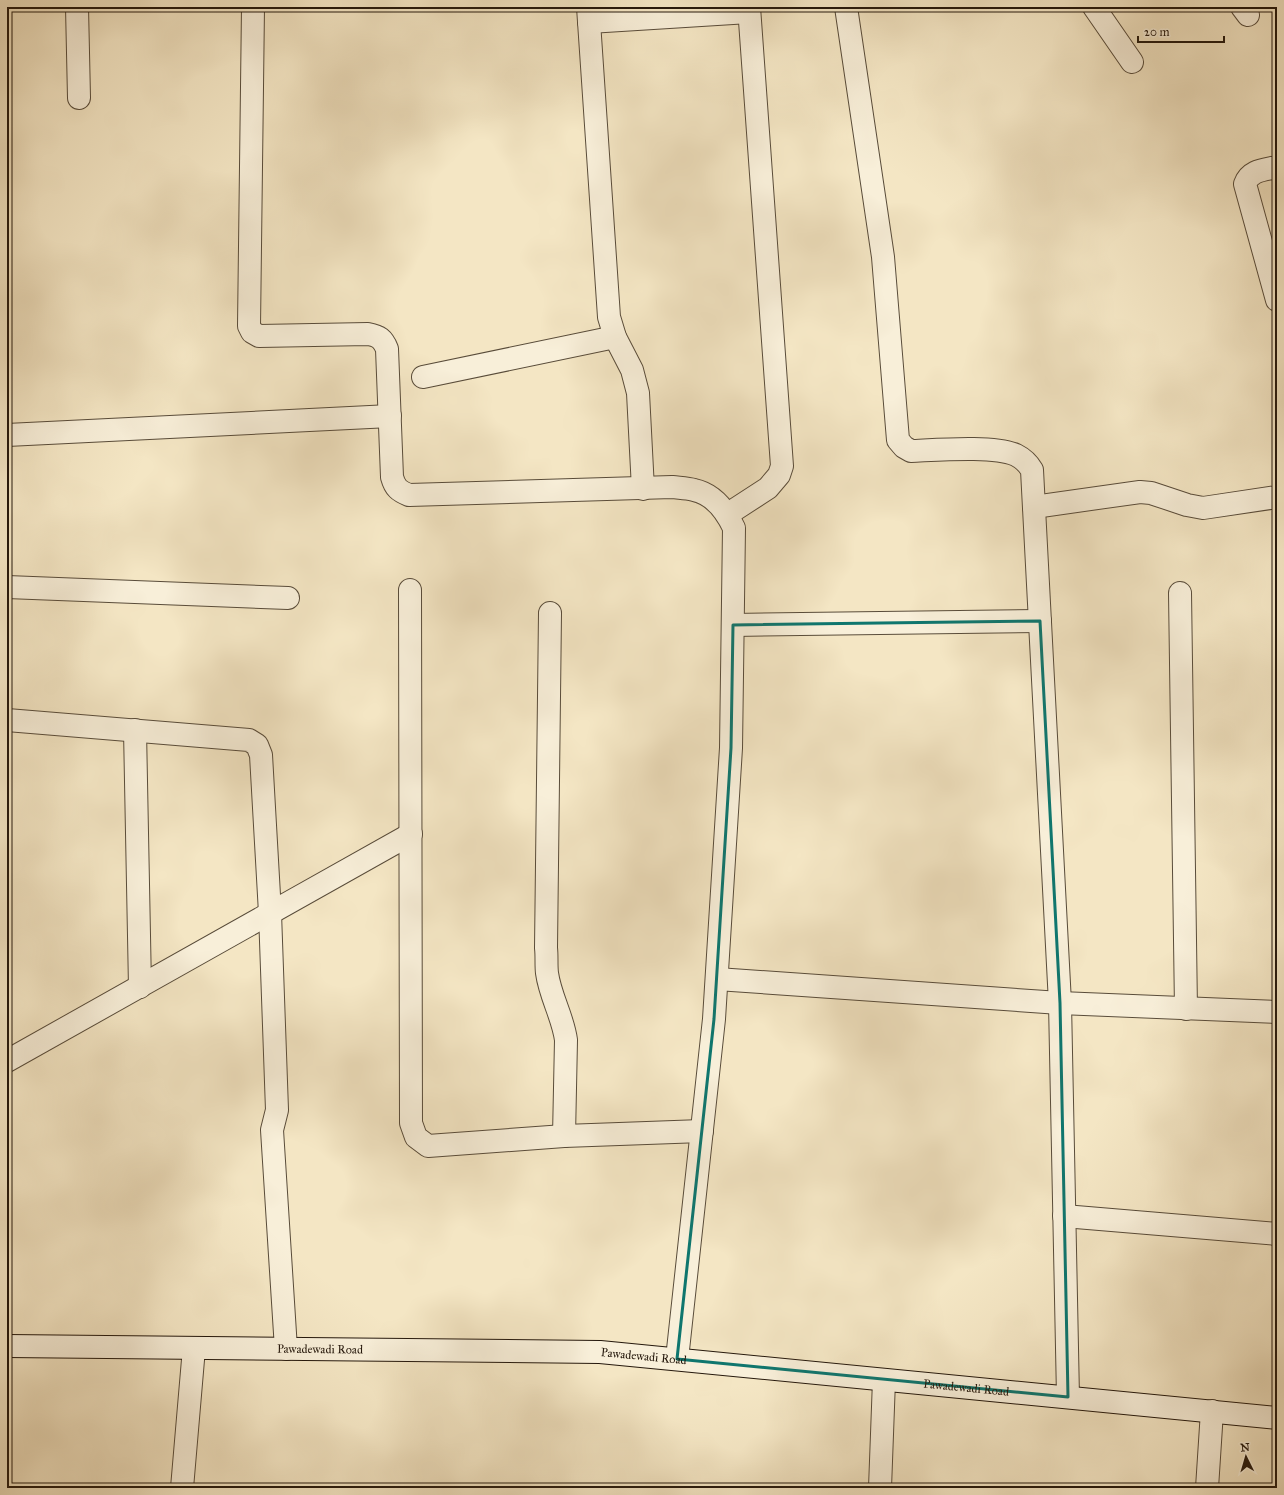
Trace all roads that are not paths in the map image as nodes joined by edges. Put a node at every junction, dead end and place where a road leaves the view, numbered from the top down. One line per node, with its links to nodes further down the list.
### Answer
1 (77, 7): 8 (street)
2 (253, 7): 13 (street)
3 (846, 7): 17 (street)
4 (1094, 7): 7 (street)
5 (749, 9): 6 (street); 18 (street)
6 (589, 15): 11 (street)
7 (1132, 62)
8 (79, 98)
9 (1277, 167): 10 (street)
10 (1277, 300)
11 (615, 337): 12 (street); 15 (street)
12 (423, 377)
13 (390, 416): 14 (street); 15 (street)
14 (7, 435)
15 (643, 489): 18 (street)
16 (1277, 497): 17 (street)
17 (1034, 507): 24 (street)
18 (728, 514): 25 (street)
19 (7, 587): 22 (street)
20 (410, 590): 28 (street)
21 (1180, 593): 33 (street)
22 (288, 598)
23 (550, 613): 37 (street)
24 (1040, 621): 25 (street); 32 (street)
25 (733, 625): 30 (street)
26 (7, 720): 27 (street)
27 (135, 730): 29 (street); 31 (street)
28 (411, 834): 29 (street); 37 (street)
29 (270, 913): 31 (street); 42 (street)
30 (717, 979): 32 (street); 36 (street)
31 (140, 987): 35 (street)
32 (1060, 1003): 33 (street); 38 (street)
33 (1186, 1008): 34 (street)
34 (1277, 1012)
35 (7, 1061)
36 (702, 1131): 37 (street); 43 (street)
37 (564, 1136)
38 (1064, 1216): 39 (street); 45 (street)
39 (1277, 1234)
40 (7, 1346): 41 (street, Pawadewadi Road)
41 (194, 1348): 42 (street, Pawadewadi Road); 48 (street)
42 (286, 1349): 43 (street, Pawadewadi Road)
43 (677, 1359): 44 (street, Pawadewadi Road)
44 (884, 1380): 45 (street, Pawadewadi Road); 49 (street)
45 (1068, 1397): 46 (street, Pawadewadi Road)
46 (1212, 1411): 47 (street, Pawadewadi Road); 50 (street)
47 (1277, 1418)
48 (182, 1488)
49 (880, 1488)
50 (1207, 1488)

